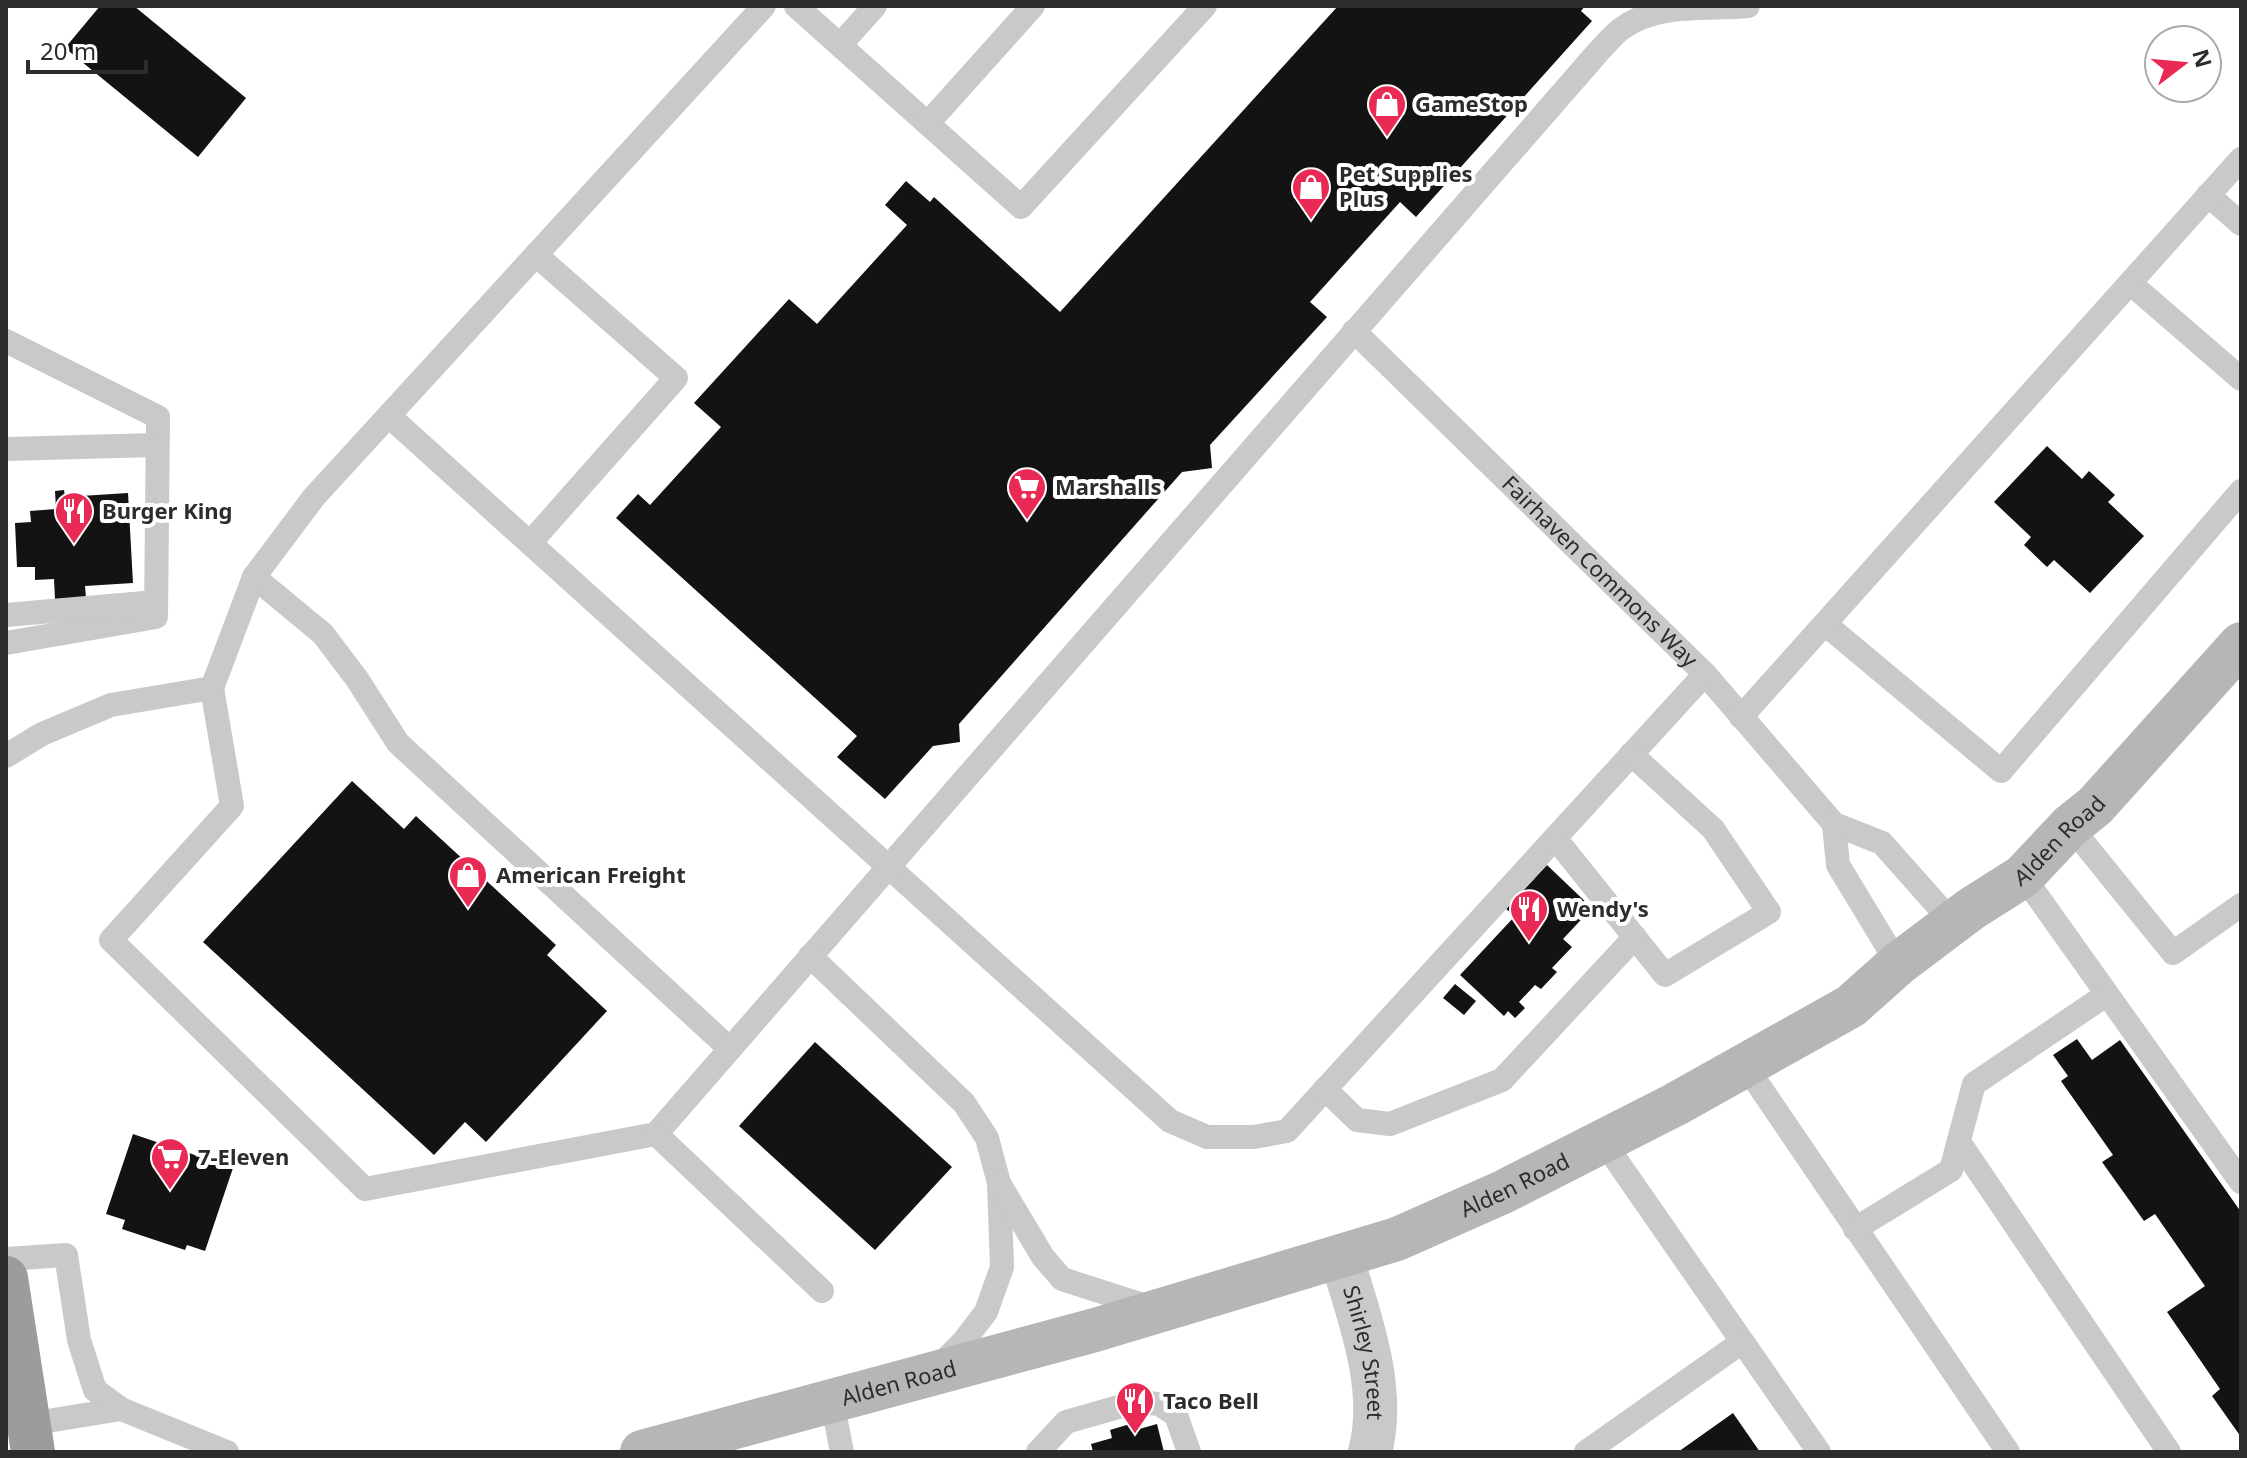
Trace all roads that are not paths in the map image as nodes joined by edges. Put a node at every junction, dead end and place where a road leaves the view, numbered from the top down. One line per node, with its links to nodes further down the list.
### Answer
1 (764, 6): 12 (lane)
2 (796, 6): 7 (lane)
3 (875, 6): 7 (lane)
4 (1033, 6): 8 (lane)
5 (1205, 6): 8 (lane)
6 (1748, 6): 14 (lane)
7 (840, 45): 8 (lane)
8 (928, 123)
9 (2241, 159): 10 (lane)
10 (2208, 195): 11 (lane); 13 (lane)
11 (2241, 224)
12 (536, 255): 17 (lane); 21 (lane)
13 (2130, 283): 16 (lane); 25 (lane)
14 (1354, 331): 28 (lane, Fairhaven Commons Way); 36 (lane)
15 (6, 341): 18 (lane)
16 (2241, 379)
17 (389, 416): 21 (lane); 22 (lane)
18 (157, 445): 19 (lane); 23 (lane)
19 (6, 449)
20 (2241, 491): 25 (lane)
21 (530, 543): 36 (lane)
22 (254, 577): 29 (lane); 44 (lane)
23 (156, 610): 24 (lane); 26 (lane)
24 (6, 615)
25 (1825, 624): 30 (lane)
26 (6, 643)
27 (2241, 644): 34 (main road, Alden Road)
28 (1705, 674): 30 (lane, Fairhaven Commons Way); 31 (lane)
29 (212, 688): 32 (lane); 47 (lane)
30 (1741, 717): 33 (lane, Fairhaven Commons Way)
31 (1631, 754): 35 (lane); 40 (lane)
32 (6, 756)
33 (1834, 824): 39 (lane, Fairhaven Commons Way); 42 (lane)
34 (2070, 826): 37 (main road, Alden Road); 38 (lane)
35 (1555, 838): 40 (lane); 46 (lane)
36 (888, 867): 41 (lane); 46 (lane)
37 (2023, 876): 39 (main road, Alden Road); 43 (lane)
38 (2241, 905)
39 (1953, 923): 42 (main road, Alden Road)
40 (1635, 937): 46 (lane)
41 (810, 956): 44 (lane); 51 (lane)
42 (1898, 964): 45 (main road, Alden Road)
43 (2106, 995): 49 (lane); 50 (lane)
44 (730, 1049): 47 (lane)
45 (1745, 1065): 48 (main road, Alden Road); 52 (lane)
46 (1325, 1089)
47 (656, 1134): 56 (lane)
48 (1603, 1141): 53 (main road, Alden Road); 58 (lane)
49 (1959, 1142): 52 (lane); 73 (lane)
50 (2241, 1182)
51 (999, 1183): 57 (lane); 59 (lane)
52 (1855, 1229): 72 (lane)
53 (1341, 1256): 57 (main road, Alden Road); 69 (street, Shirley Street)
54 (6, 1259): 61 (lane)
55 (6, 1278): 62 (highway)
56 (822, 1291)
57 (1159, 1311): 59 (main road, Alden Road)
58 (1742, 1342): 70 (lane); 71 (lane)
59 (930, 1375): 60 (main road, Alden Road)
60 (832, 1401): 63 (main road, Alden Road); 66 (lane)
61 (121, 1409): 62 (lane); 64 (lane)
62 (31, 1438)
63 (710, 1443): 65 (main road, Alden Road)
64 (227, 1452)
65 (642, 1452)
66 (842, 1452)
67 (1038, 1452): 68 (lane)
68 (1189, 1452)
69 (1370, 1452)
70 (1586, 1452)
71 (1819, 1452)
72 (2008, 1452)
73 (2169, 1452)

